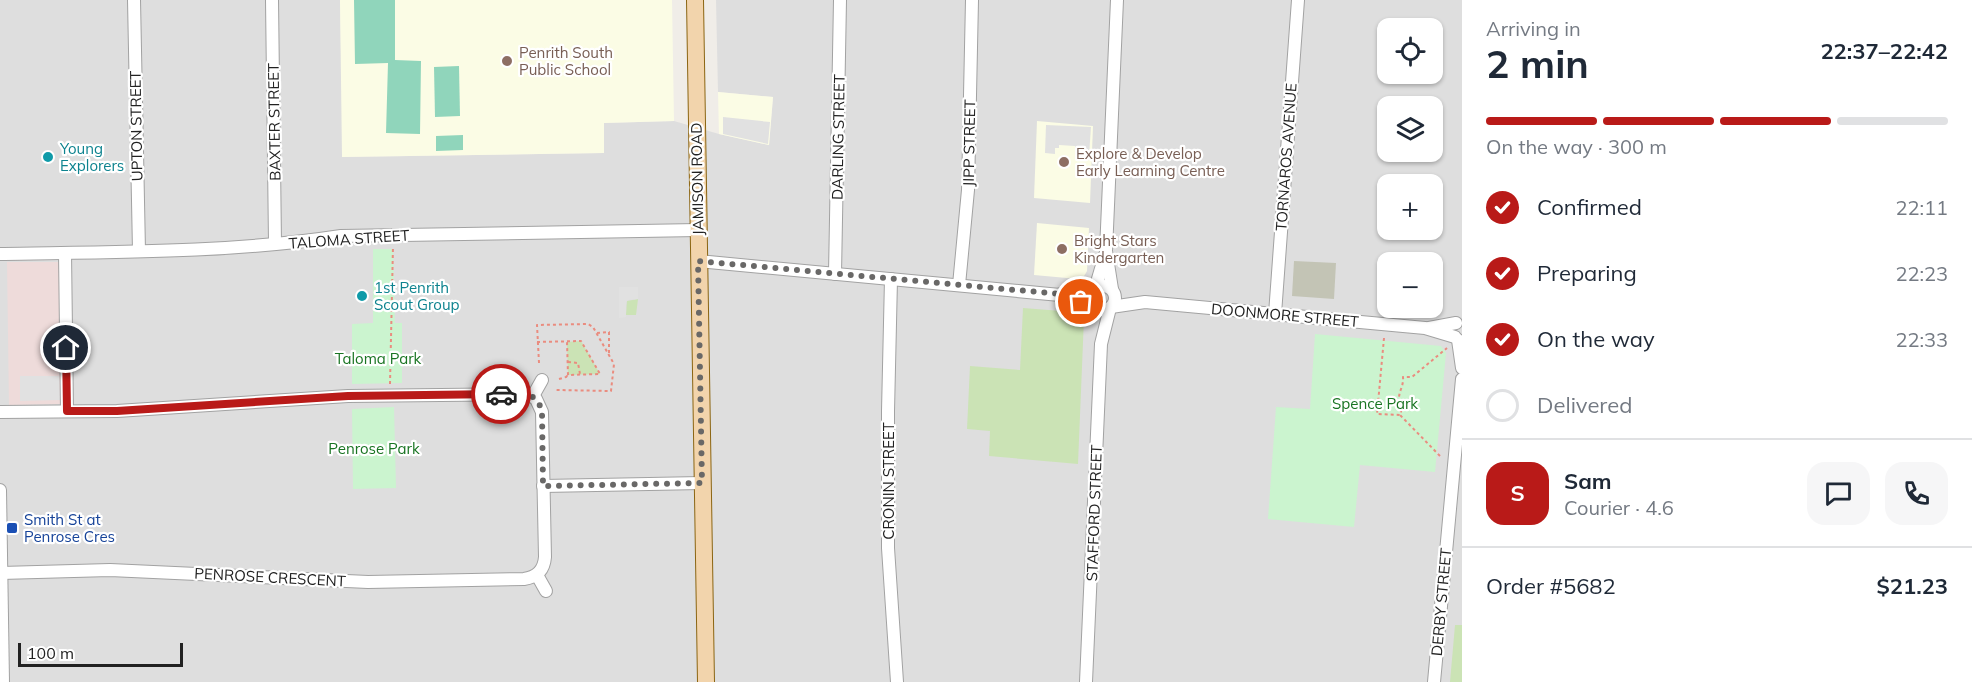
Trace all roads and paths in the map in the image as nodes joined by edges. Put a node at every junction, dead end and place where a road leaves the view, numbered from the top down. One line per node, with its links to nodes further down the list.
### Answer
1 (134, 0): 11 (street, UPTON STREET)
2 (272, 0): 10 (street, BAXTER STREET)
3 (695, 0): 8 (main road, JAMISON ROAD)
4 (840, 0): 16 (street, DARLING STREET)
5 (972, 0): 18 (street, JIPP STREET)
6 (1117, 0): 12 (street)
7 (1298, 0): 25 (street, TORNAROS AVENUE)
8 (698, 230): 9 (street, TALOMA STREET); 15 (main road, JAMISON ROAD)
9 (393, 234): 10 (street, TALOMA STREET); 45 (path)
10 (275, 243): 11 (street, TALOMA STREET)
11 (139, 251): 13 (street, TALOMA STREET)
12 (1106, 251): 19 (street); 20 (street)
13 (65, 253): 14 (street, TALOMA STREET); 47 (street)
14 (0, 254)
15 (698, 261): 16 (street); 51 (main road, JAMISON ROAD)
16 (835, 274): 17 (street)
17 (891, 279): 18 (street); 59 (street, CRONIN STREET)
18 (959, 285): 21 (street)
19 (1095, 289): 20 (street); 21 (street); 23 (street)
20 (1112, 290): 22 (street, DOONMORE STREET); 24 (street)
21 (1060, 294): 23 (street)
22 (1145, 302): 24 (street, DOONMORE STREET); 25 (street, DOONMORE STREET)
23 (1095, 307): 24 (street); 33 (street, STAFFORD STREET)
24 (1111, 308): 33 (street, STAFFORD STREET)
25 (1275, 314): 27 (street, DOONMORE STREET)
26 (1460, 320): 27 (street, DOONMORE STREET); 30 (street)
27 (1425, 328): 30 (street, DOONMORE STREET)
28 (597, 333): 31 (path); 35 (path); 35 (path)
29 (1384, 338): 49 (path)
30 (1458, 340): 38 (street)
31 (537, 342): 32 (path); 37 (path)
32 (567, 342): 36 (path); 40 (path)
33 (1101, 344): 60 (street, STAFFORD STREET)
34 (1447, 348): 49 (path)
35 (609, 353): 44 (path)
36 (568, 362): 39 (path); 40 (path)
37 (538, 363)
38 (1462, 368)
39 (568, 375): 40 (path); 41 (path)
40 (580, 375)
41 (559, 379)
42 (1462, 379): 61 (street, DERBY STREET)
43 (542, 380): 46 (street)
44 (556, 390)
45 (389, 396): 46 (street); 47 (street)
46 (533, 396): 52 (street)
47 (67, 411): 48 (street)
48 (0, 412)
49 (1400, 415): 50 (path)
50 (1440, 456)
51 (702, 483): 52 (street); 58 (main road, JAMISON ROAD)
52 (543, 486): 55 (street)
53 (0, 490): 54 (street)
54 (1, 573): 55 (street, PENROSE CRESCENT); 57 (street)
55 (537, 575): 56 (street)
56 (546, 591)
57 (3, 682)
58 (706, 682)
59 (897, 682)
60 (1086, 682)
61 (1434, 682)

